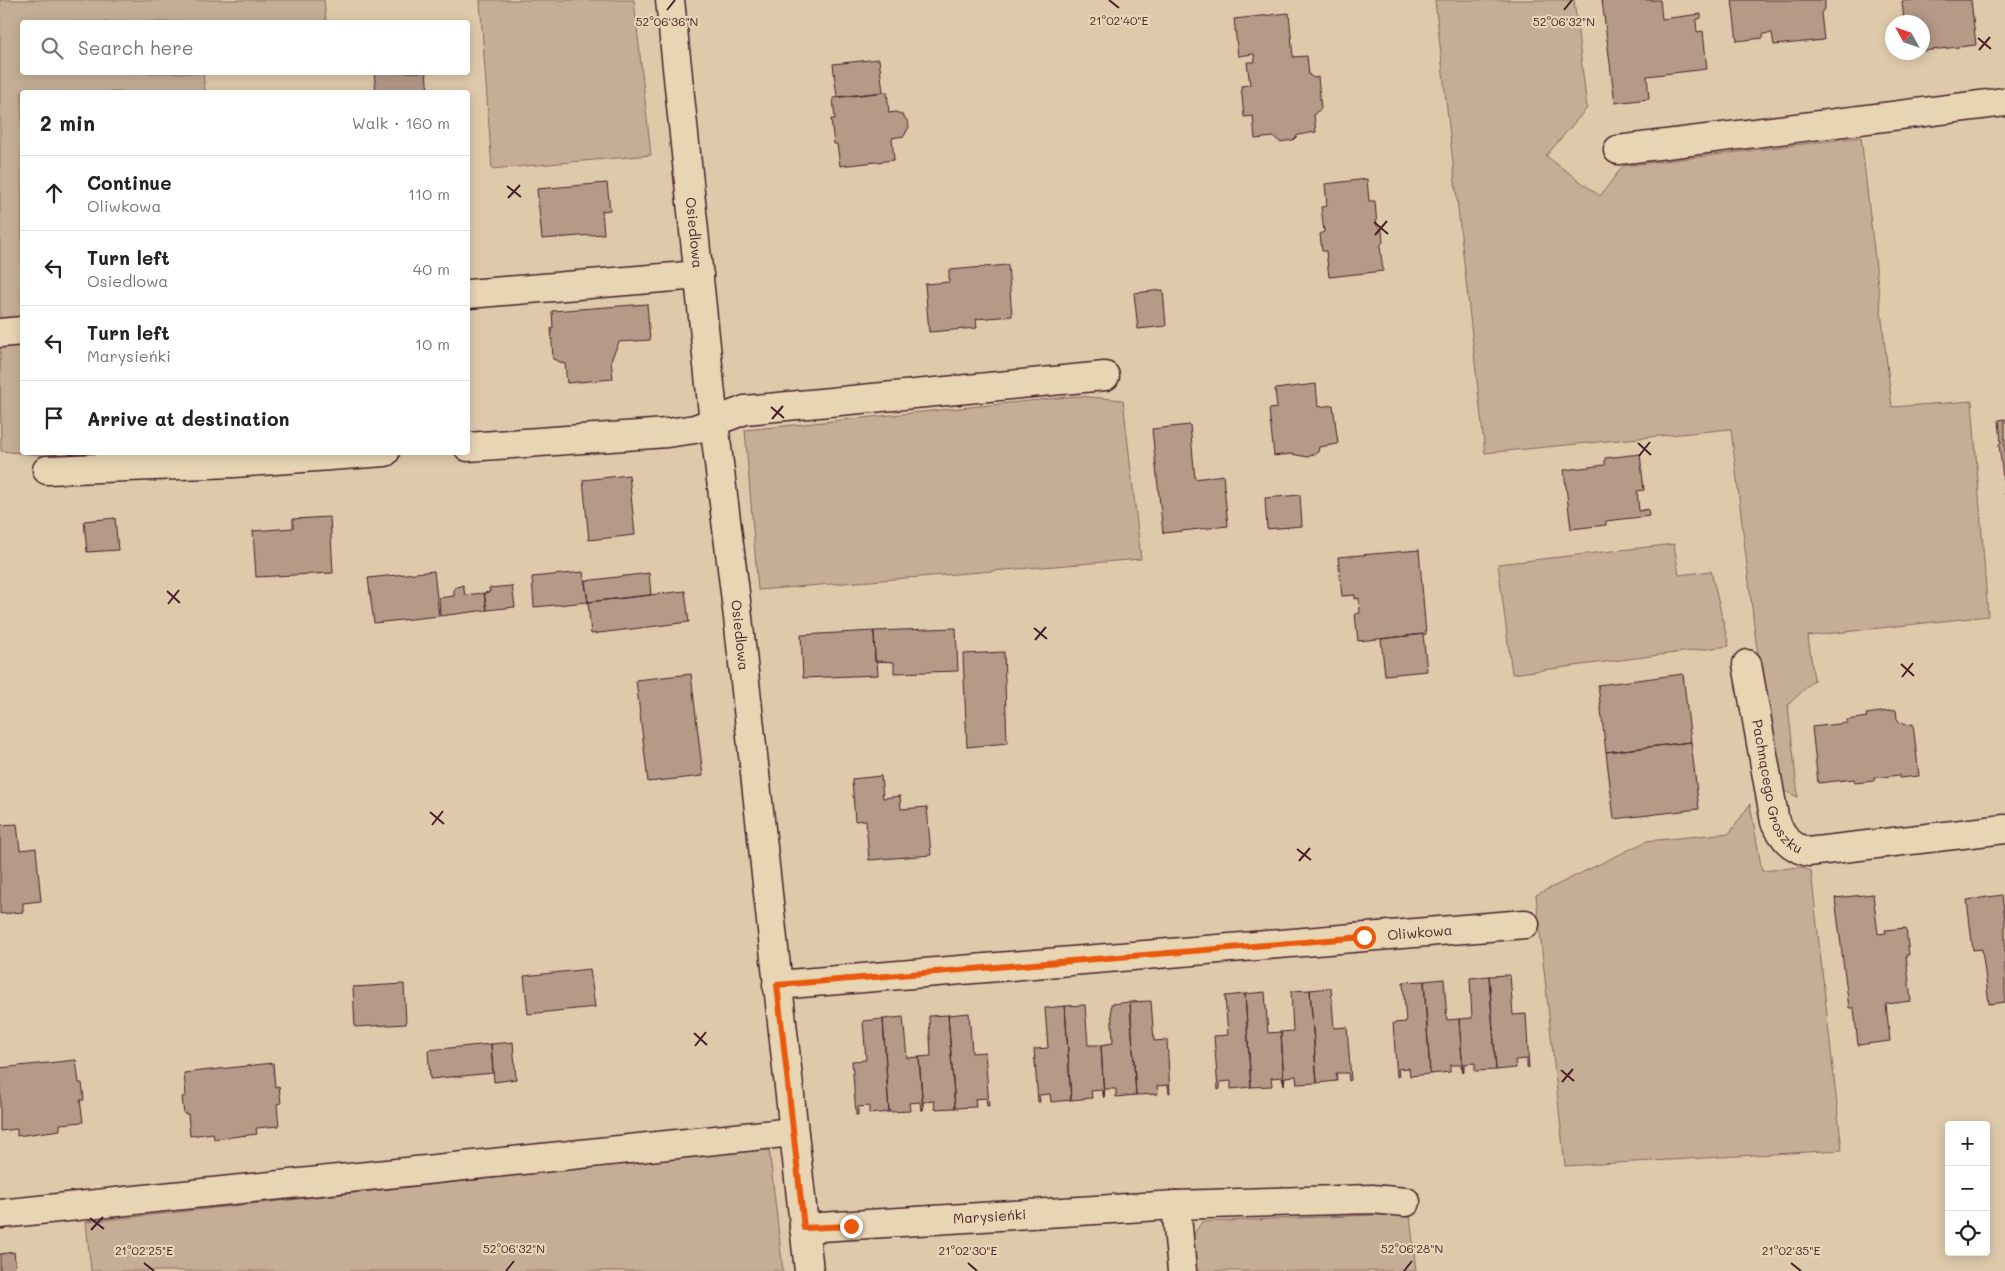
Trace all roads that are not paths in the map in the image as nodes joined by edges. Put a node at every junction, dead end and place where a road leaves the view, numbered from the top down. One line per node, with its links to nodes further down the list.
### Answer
1 (670, 0): 4 (street, Osiedlowa)
2 (2005, 102): 3 (street)
3 (1618, 150)
4 (699, 275): 5 (street); 9 (street, Osiedlowa)
5 (470, 294)
6 (20, 331): 7 (street)
7 (0, 333)
8 (1105, 376): 9 (street)
9 (714, 422): 10 (street); 16 (street, Osiedlowa)
10 (470, 447)
11 (344, 455): 12 (street)
12 (47, 470)
13 (1747, 664): 14 (street, Pachnącego Groszku)
14 (2005, 829)
15 (1525, 924): 16 (street, Oliwkowa)
16 (777, 985): 17 (street, Osiedlowa)
17 (793, 1132): 20 (street); 21 (street, Osiedlowa)
18 (1406, 1202): 19 (street, Marysieńki)
19 (1176, 1205): 21 (street, Marysieńki); 23 (street)
20 (0, 1214)
21 (804, 1228): 22 (street, Osiedlowa)
22 (809, 1271)
23 (1182, 1271)

